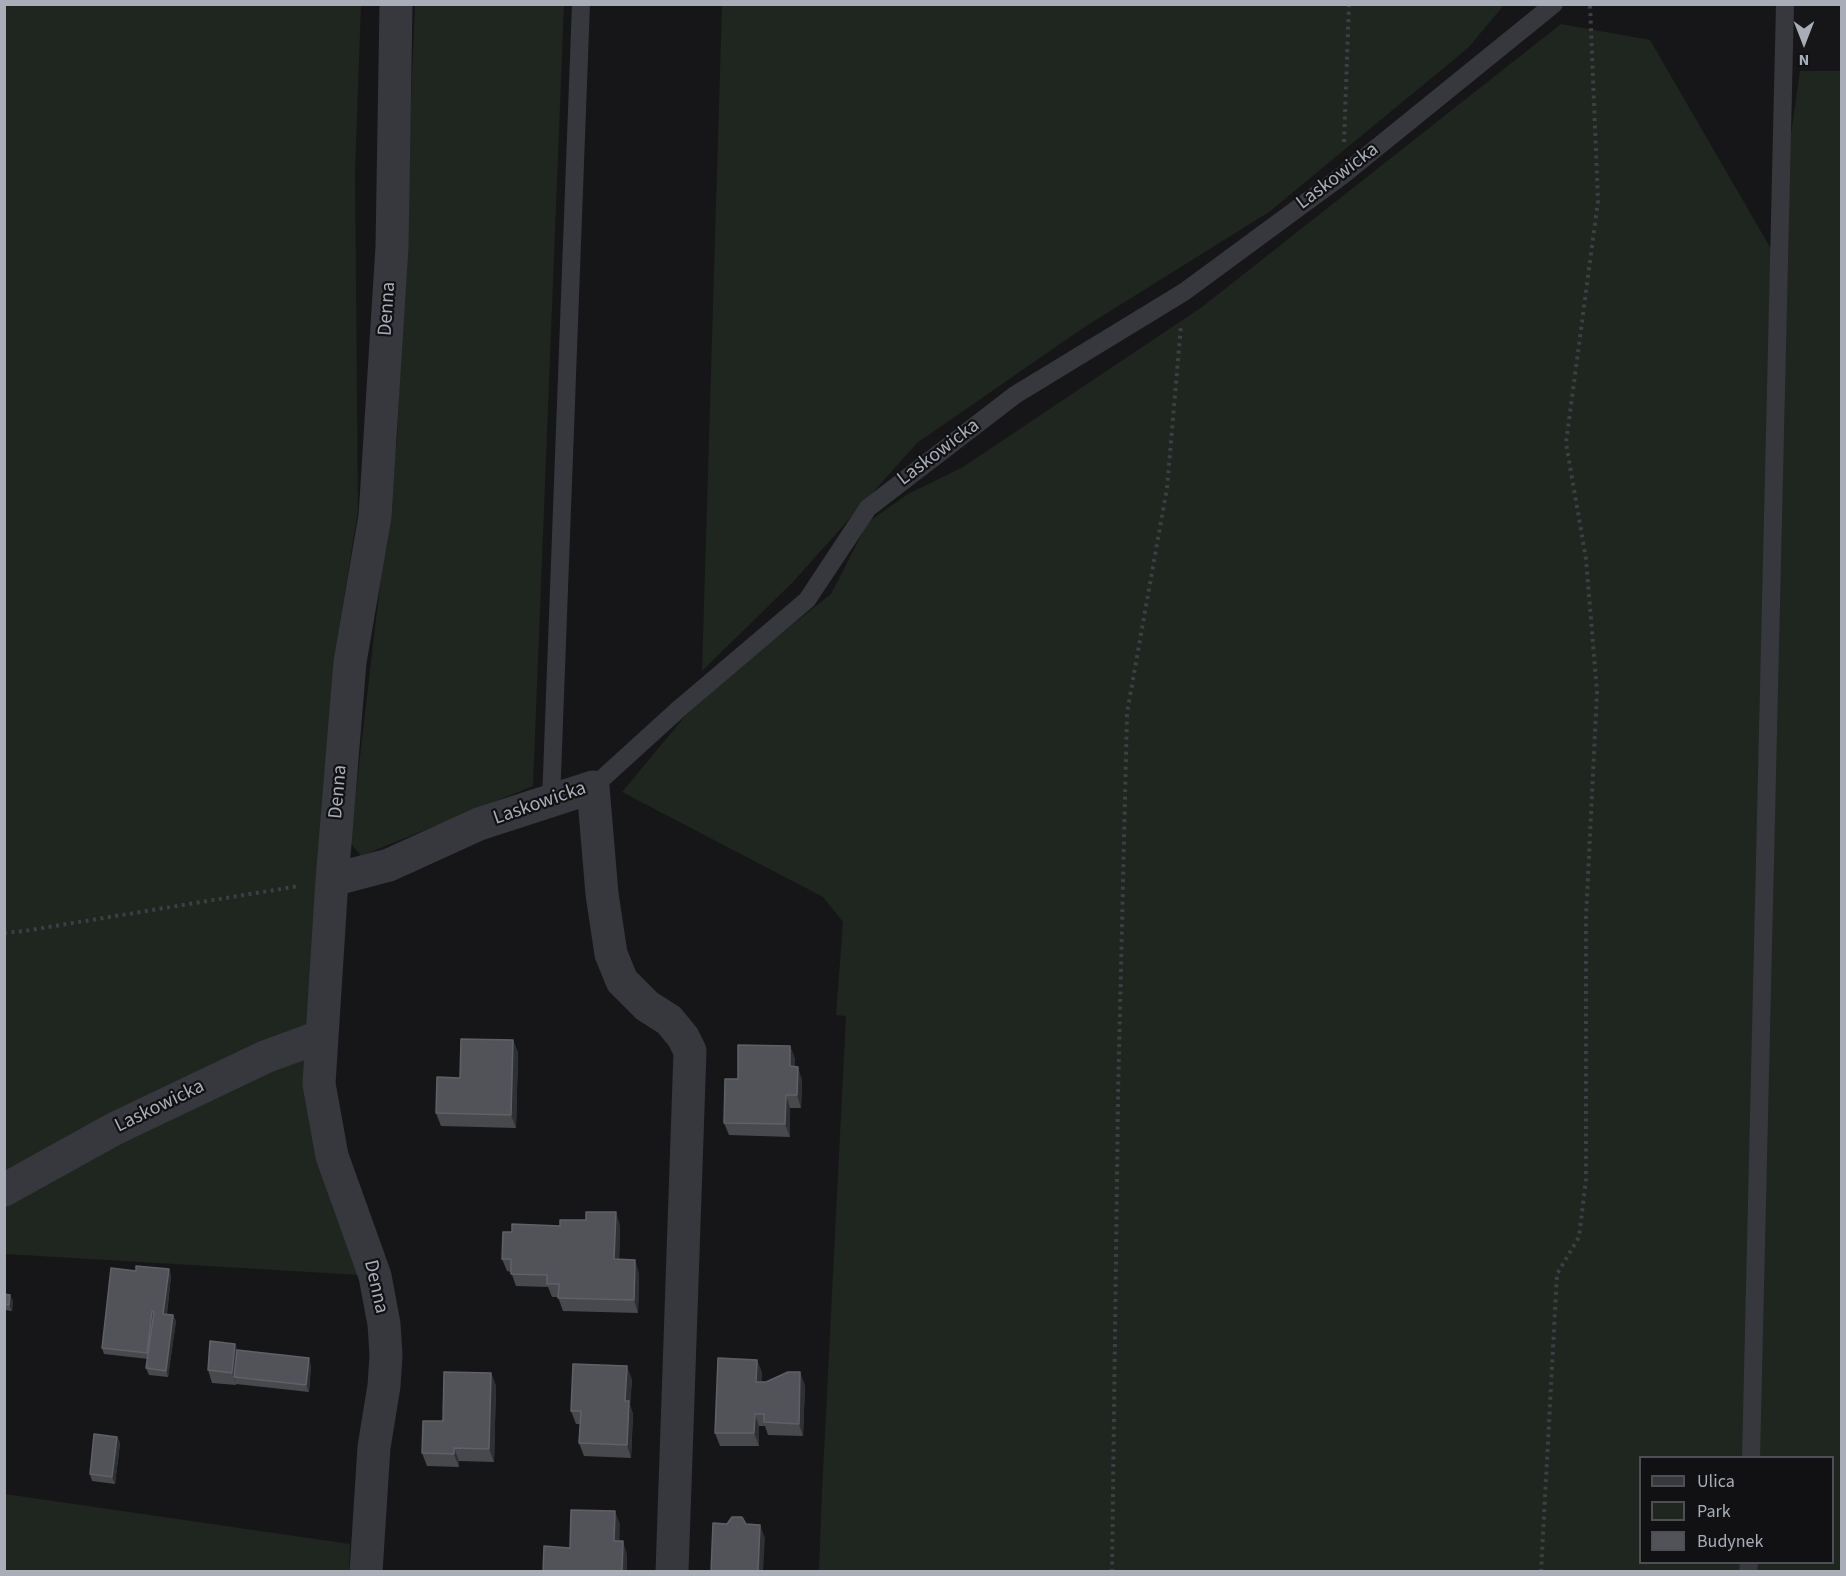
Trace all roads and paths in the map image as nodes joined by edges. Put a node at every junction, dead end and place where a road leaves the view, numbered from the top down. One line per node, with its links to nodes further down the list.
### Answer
1 (396, 4): 11 (street, Denna)
2 (581, 4): 10 (lane)
3 (1349, 4): 7 (path)
4 (1554, 4): 7 (lane, Laskowicka)
5 (1590, 4): 19 (path)
6 (1785, 4): 15 (lane)
7 (1343, 175): 8 (lane, Laskowicka)
8 (1184, 292): 9 (lane, Laskowicka); 18 (path)
9 (593, 787): 10 (street, Laskowicka); 17 (street)
10 (551, 801): 11 (street, Laskowicka)
11 (332, 880): 12 (path); 13 (street, Denna)
12 (4, 933)
13 (322, 1036): 14 (street, Laskowicka); 16 (street, Denna)
14 (4, 1190)
15 (1751, 1456)
16 (366, 1572)
17 (672, 1572)
18 (1112, 1572)
19 (1541, 1572)

